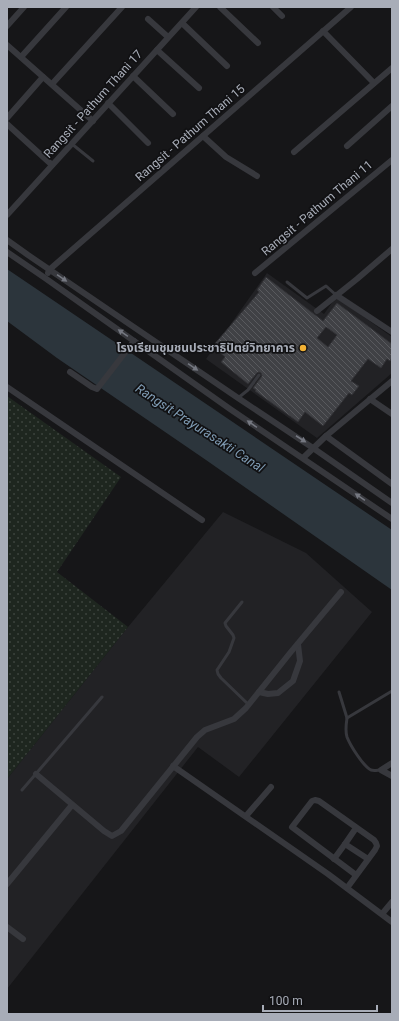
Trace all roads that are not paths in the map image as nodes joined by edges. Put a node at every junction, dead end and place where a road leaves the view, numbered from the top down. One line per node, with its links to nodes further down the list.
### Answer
1 (24, 7): 11 (street)
2 (66, 7): 17 (street)
3 (122, 7): 23 (street)
4 (195, 7): 10 (street, Rangsit - Pathum Thani 17)
5 (220, 7): 14 (street)
6 (273, 7): 8 (street)
7 (351, 7): 12 (street, Rangsit - Pathum Thani 15)
8 (282, 16)
9 (148, 19): 13 (street)
10 (182, 23): 13 (street, Rangsit - Pathum Thani 17); 18 (street)
11 (7, 26)
12 (323, 31): 22 (street); 31 (street, Rangsit - Pathum Thani 15)
13 (168, 37): 16 (street, Rangsit - Pathum Thani 17)
14 (258, 43)
15 (7, 45): 17 (street)
16 (157, 50): 20 (street, Rangsit - Pathum Thani 17); 24 (street)
17 (21, 57): 21 (street)
18 (227, 66)
19 (392, 68): 22 (street)
20 (133, 76): 25 (street, Rangsit - Pathum Thani 17); 27 (street)
21 (44, 77): 23 (street); 28 (street)
22 (374, 83): 35 (street)
23 (52, 84): 29 (street)
24 (199, 88)
25 (108, 103): 29 (street, Rangsit - Pathum Thani 17); 32 (street)
26 (392, 106): 34 (street)
27 (173, 114)
28 (7, 118)
29 (93, 120): 33 (street, Rangsit - Pathum Thani 17)
30 (7, 124): 38 (street)
31 (204, 136): 39 (street); 44 (street, Rangsit - Pathum Thani 15)
32 (148, 143)
33 (72, 144): 37 (lane); 38 (street, Rangsit - Pathum Thani 17)
34 (347, 146)
35 (294, 152)
36 (392, 160): 45 (street, Rangsit - Pathum Thani 11)
37 (93, 161)
38 (52, 165): 40 (street, Rangsit - Pathum Thani 17)
39 (257, 176)
40 (7, 215)
41 (7, 240): 44 (street)
42 (392, 249): 48 (street)
43 (7, 252): 46 (street)
44 (49, 270): 46 (street, Rangsit - Pathum Thani 15); 56 (street, one-way to 56)
45 (255, 274)
46 (45, 278): 51 (street, one-way to 46)
47 (287, 282): 48 (lane)
48 (336, 295): 49 (street); 50 (street)
49 (317, 311)
50 (392, 332)
51 (134, 341): 52 (street); 61 (street, one-way to 51)
52 (70, 372)
53 (259, 375): 56 (lane)
54 (392, 381): 57 (street)
55 (7, 387): 65 (street)
56 (238, 398): 60 (street, one-way to 60)
57 (370, 399): 58 (street); 59 (street)
58 (392, 414)
59 (326, 436): 60 (street); 62 (street)
60 (313, 448): 61 (street); 63 (street)
61 (303, 458): 64 (street, one-way to 61)
62 (392, 484)
63 (392, 503)
64 (392, 519)
65 (202, 520)
66 (341, 592): 68 (street)
67 (242, 602): 73 (lane)
68 (298, 644): 70 (street); 70 (street)
69 (392, 691): 74 (lane)
70 (259, 692): 73 (street)
71 (339, 692): 74 (lane)
72 (102, 697): 78 (lane)
73 (249, 705): 76 (street)
74 (347, 718): 77 (lane)
75 (392, 763): 77 (street)
76 (173, 766): 82 (street); 83 (street)
77 (381, 770): 79 (street)
78 (36, 774): 81 (lane); 82 (street)
79 (392, 776)
80 (271, 788): 83 (street)
81 (22, 790)
82 (72, 805): 89 (street)
83 (246, 816): 90 (street)
84 (356, 828): 85 (street); 86 (street); 87 (street)
85 (345, 844): 86 (street); 87 (street)
86 (334, 859): 88 (street)
87 (368, 859): 88 (street)
88 (356, 876): 90 (street)
89 (7, 884)
90 (347, 888): 92 (street)
91 (392, 902): 92 (street)
92 (382, 914): 93 (street)
93 (392, 922)
94 (7, 927): 95 (street)
95 (23, 939)

